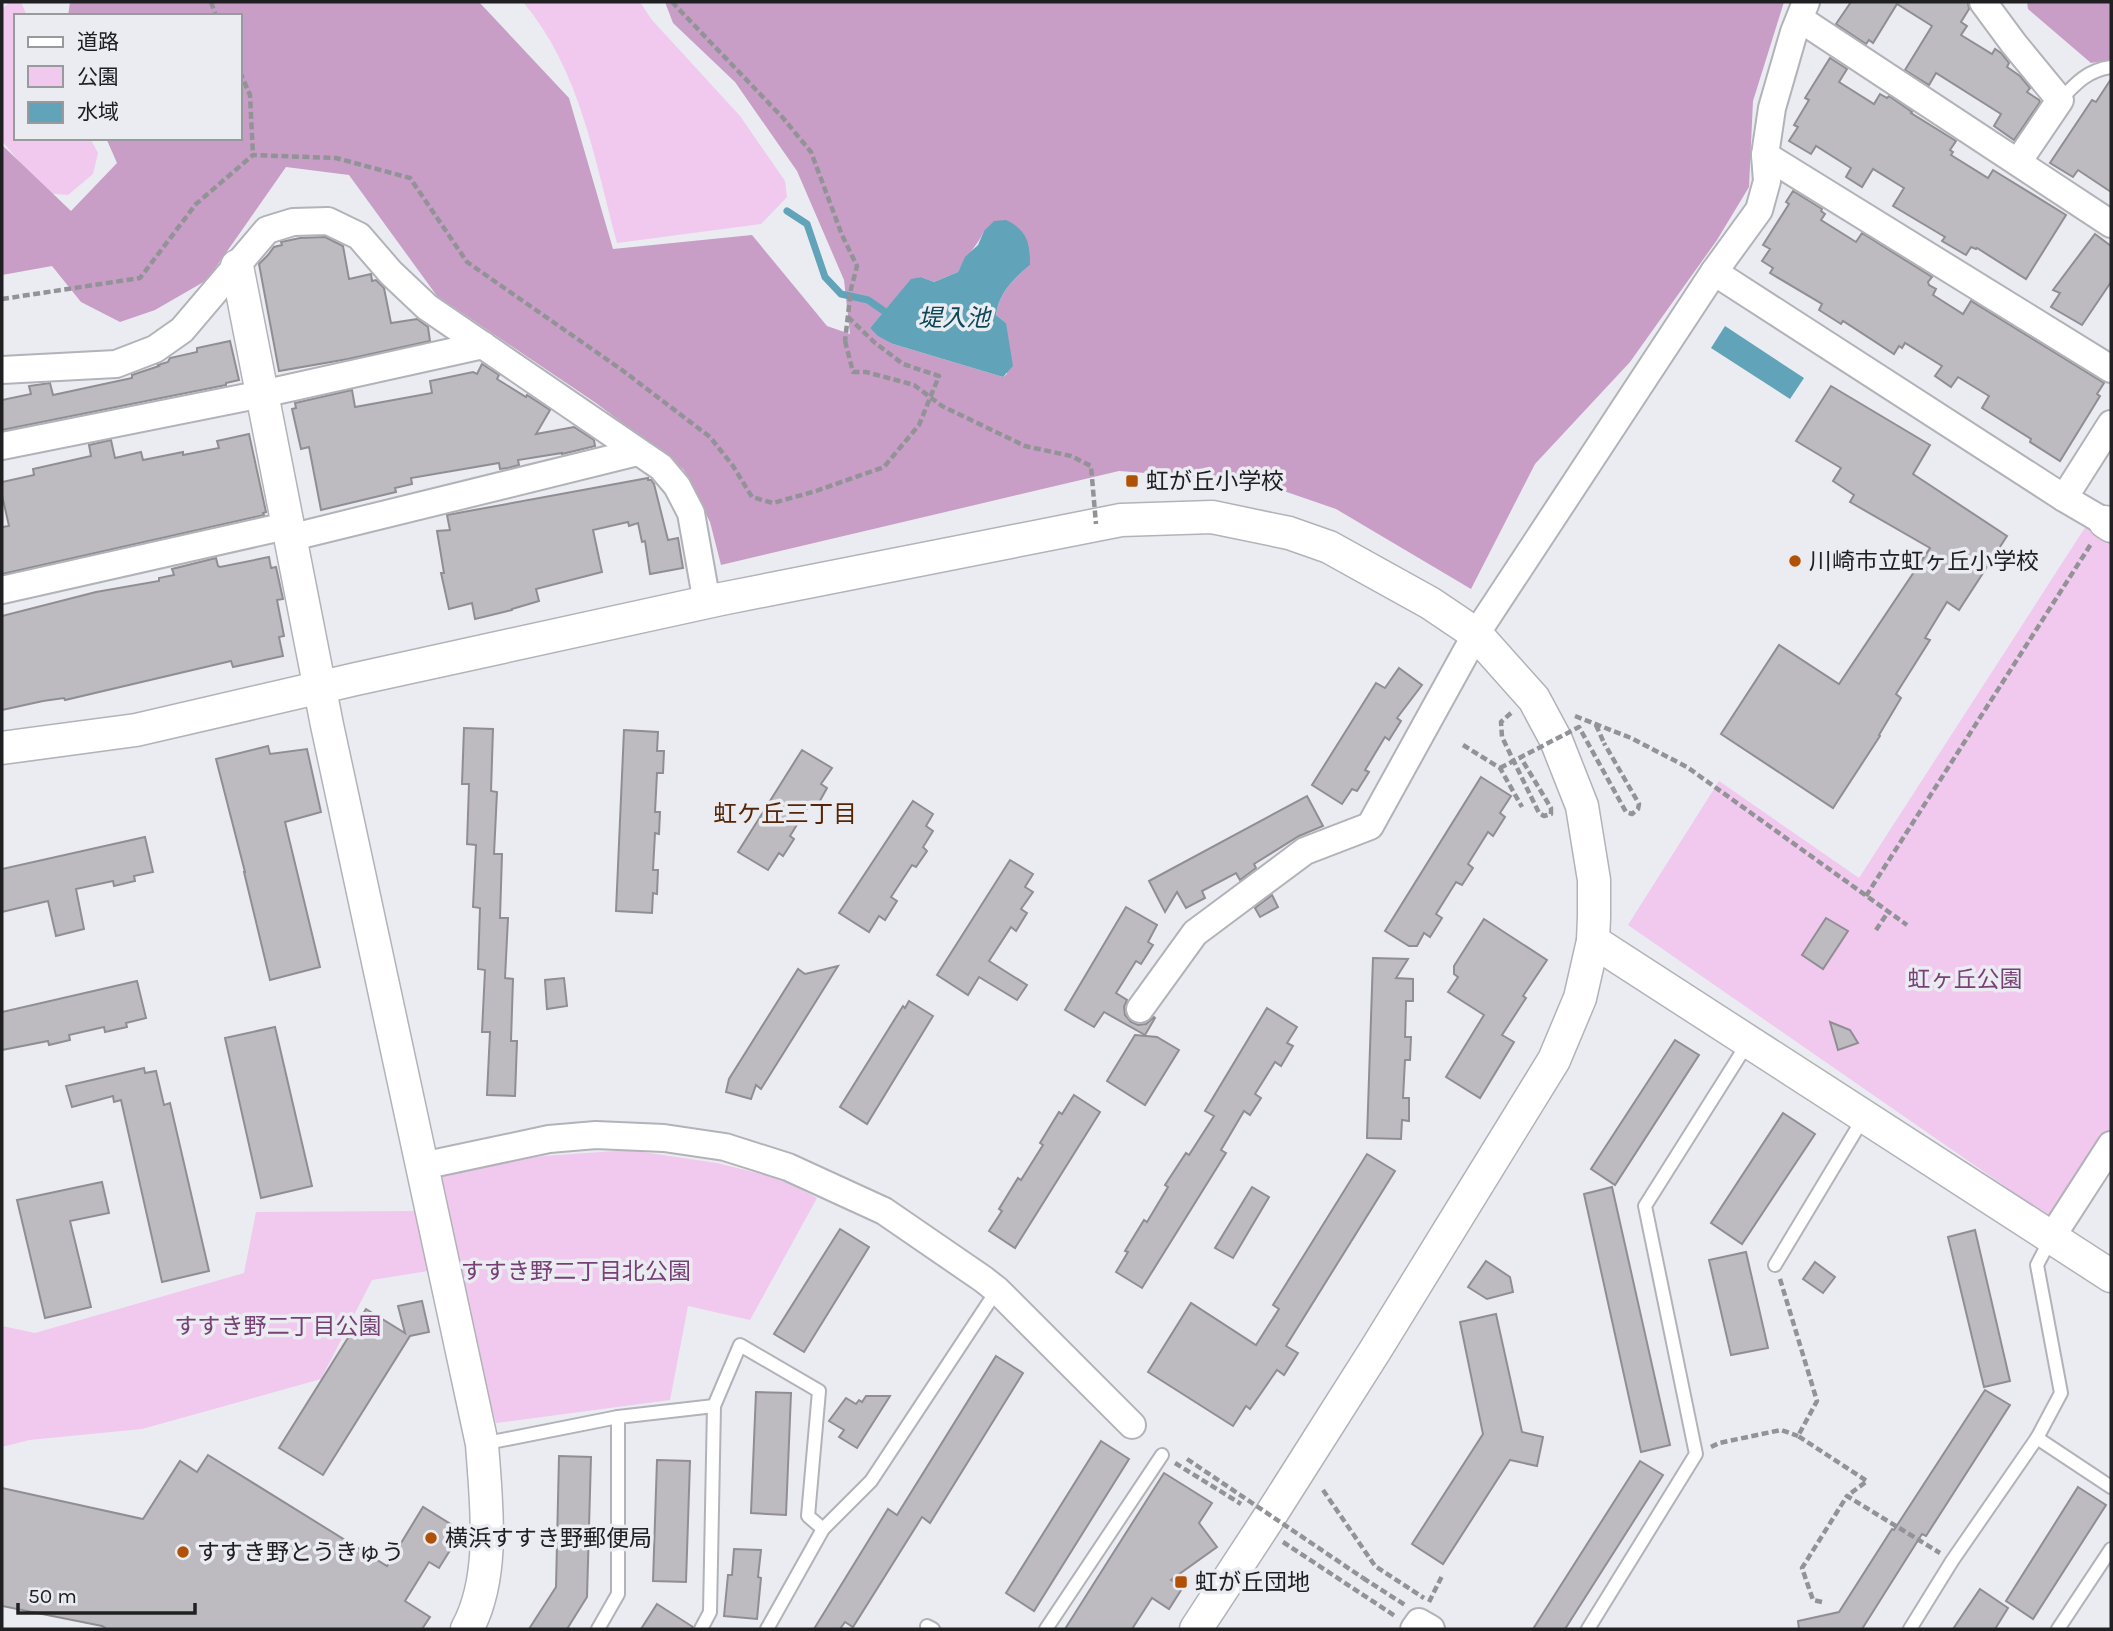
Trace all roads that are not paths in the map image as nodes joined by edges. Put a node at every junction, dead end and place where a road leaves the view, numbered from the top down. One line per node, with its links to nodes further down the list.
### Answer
1 (1983, 2): 4 (street)
2 (1803, 10): 5 (street); 6 (street)
3 (2111, 67): 4 (lane)
4 (2060, 100): 6 (street)
5 (1765, 155): 9 (street); 11 (street)
6 (2018, 162): 7 (street)
7 (2111, 224)
8 (237, 266): 10 (street); 12 (street); 13 (street)
9 (1714, 272): 17 (street); 22 (street)
10 (483, 345): 13 (street); 16 (street)
11 (2111, 369)
12 (2, 370)
13 (262, 394): 15 (street); 19 (street)
14 (2111, 424): 17 (street)
15 (2, 446)
16 (638, 452): 19 (street); 21 (street)
17 (2064, 498): 18 (street)
18 (2108, 524)
19 (288, 532): 20 (street); 23 (street)
20 (2, 590)
21 (707, 603): 22 (street); 23 (street)
22 (1476, 634): 25 (street); 26 (street)
23 (320, 689): 24 (street); 30 (street)
24 (2, 748)
25 (1593, 941): 27 (street); 49 (street)
26 (1140, 1009)
27 (1749, 1041): 28 (street); 50 (lane)
28 (1865, 1117): 31 (street); 32 (lane)
29 (2111, 1145): 31 (street)
30 (422, 1166): 34 (street); 39 (street)
31 (2051, 1238): 33 (street); 38 (lane)
32 (1775, 1265)
33 (2111, 1276)
34 (997, 1290): 37 (street); 42 (lane)
35 (714, 1406): 36 (lane); 42 (lane); 46 (lane)
36 (618, 1417): 39 (lane); 45 (lane)
37 (1132, 1425)
38 (2037, 1438): 41 (lane); 51 (lane)
39 (481, 1444): 44 (street)
40 (1162, 1455): 48 (lane)
41 (2111, 1487)
42 (823, 1529): 47 (lane)
43 (2111, 1549): 52 (lane)
44 (467, 1629)
45 (598, 1629)
46 (701, 1629)
47 (767, 1629)
48 (1046, 1629)
49 (1196, 1629)
50 (1588, 1629)
51 (1910, 1629)
52 (2058, 1629)

